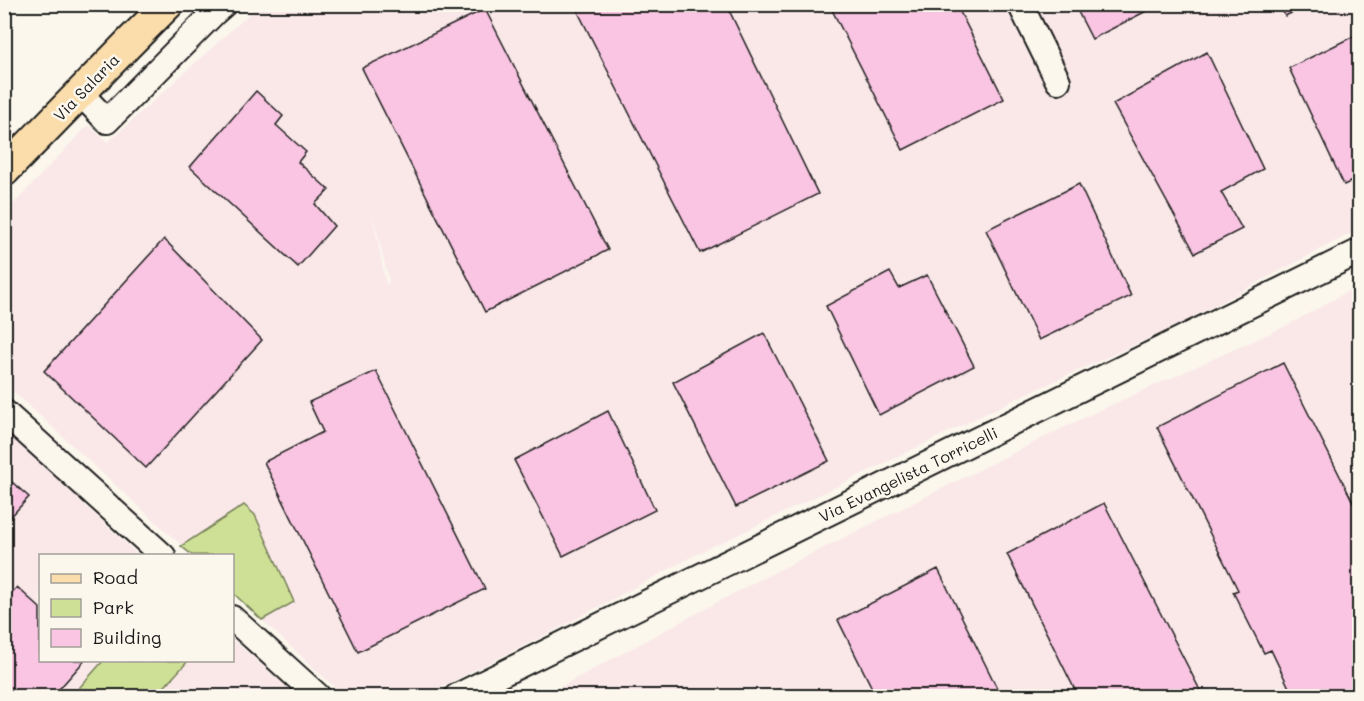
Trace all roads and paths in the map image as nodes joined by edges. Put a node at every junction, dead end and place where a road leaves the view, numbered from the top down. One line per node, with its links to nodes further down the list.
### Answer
1 (168, 4): 5 (main road, Via Salaria)
2 (224, 4): 5 (lane)
3 (1020, 4): 4 (lane)
4 (1058, 81)
5 (80, 93): 6 (main road, Via Salaria)
6 (4, 171)
7 (1359, 251): 12 (lane, Via Evangelista Torricelli)
8 (4, 412): 9 (lane)
9 (162, 554)
10 (234, 620): 11 (lane)
11 (318, 696)
12 (457, 696)

